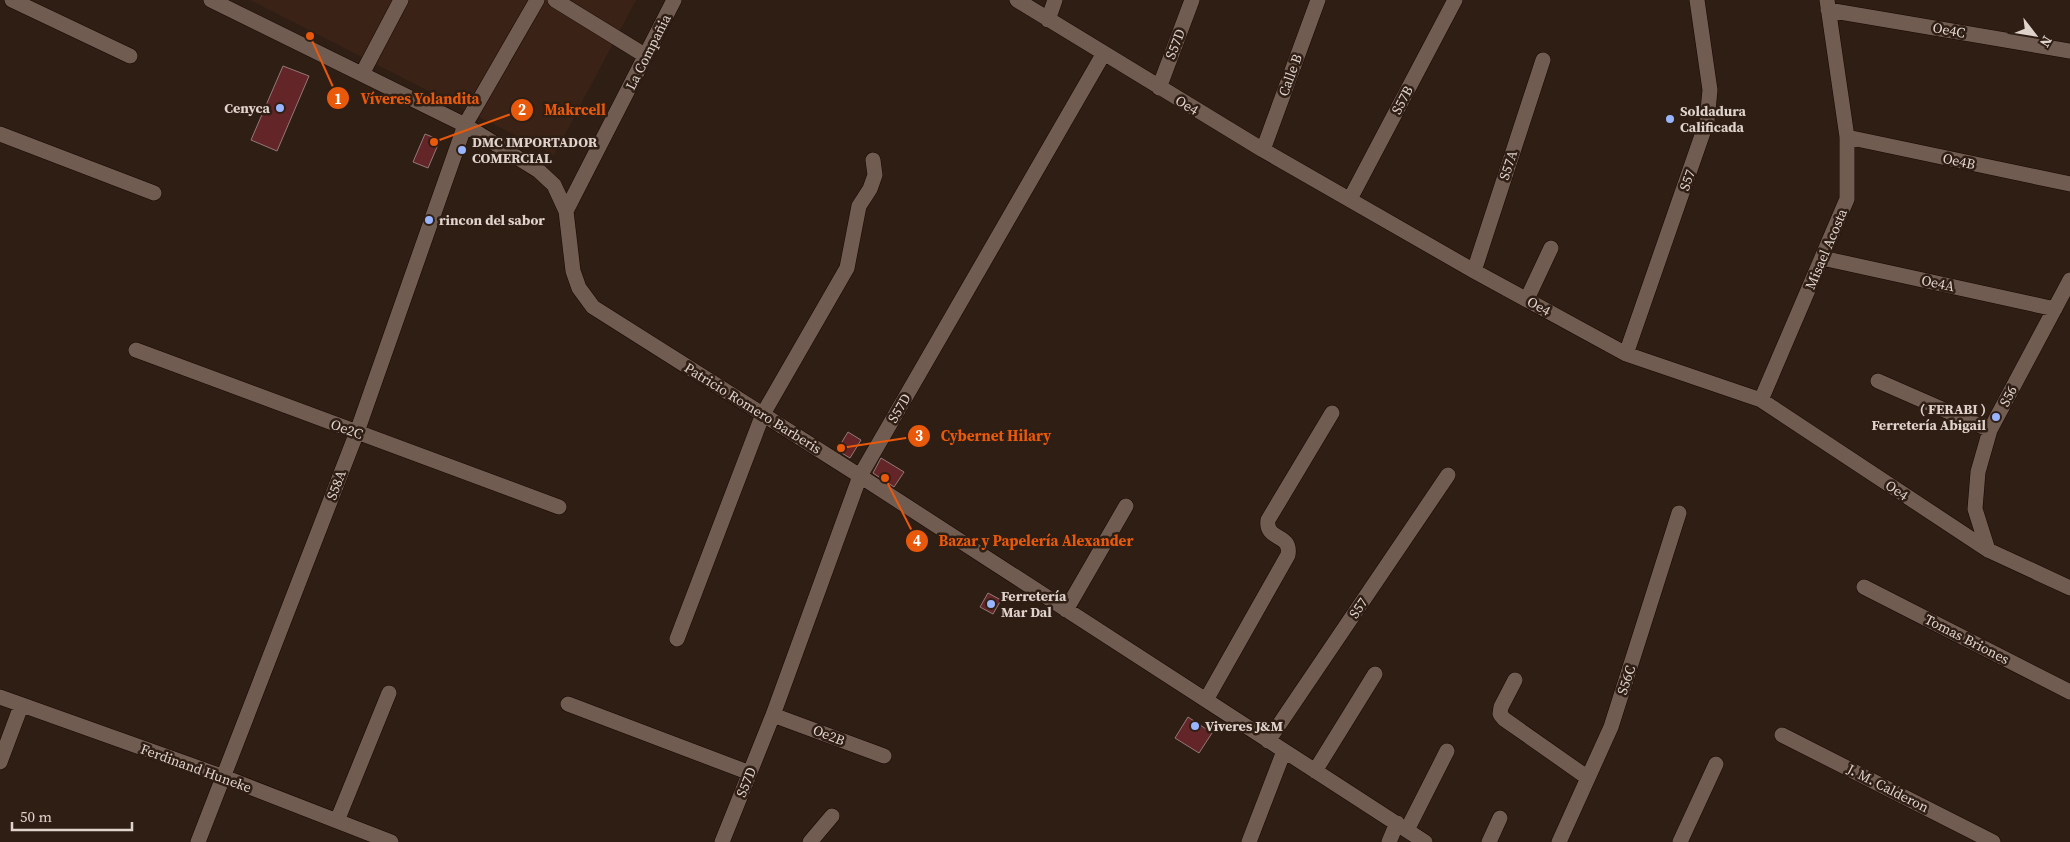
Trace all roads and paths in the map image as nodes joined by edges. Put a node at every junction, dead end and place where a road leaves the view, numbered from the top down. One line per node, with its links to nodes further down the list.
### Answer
1 (12, 0): 17 (street)
2 (211, 0): 20 (street, Patricio Romero Barberis)
3 (401, 0): 20 (street)
4 (537, 0): 22 (street, S58A)
5 (555, 0): 18 (street)
6 (674, 0): 18 (street, La Compañia)
7 (1017, 0): 14 (street, Oe4)
8 (1054, 0): 14 (street)
9 (1192, 0): 21 (street, S57D)
10 (1318, 0): 25 (street, Calle B)
11 (1455, 0): 29 (street, S57B)
12 (1697, 0): 38 (street, S57)
13 (1828, 5): 15 (street, Oe4C); 24 (street, Misael Acosta)
14 (1048, 20): 16 (street, Oe4)
15 (2070, 51)
16 (1104, 53): 21 (street, Oe4); 46 (street, S57D)
17 (130, 56)
18 (646, 56): 30 (street, La Compañia)
19 (1542, 60): 33 (street, S57A)
20 (362, 74): 22 (street, Patricio Romero Barberis)
21 (1159, 88): 25 (street, Oe4)
22 (466, 125): 30 (street, Patricio Romero Barberis); 44 (street, S58A)
23 (0, 134): 28 (street)
24 (1847, 137): 27 (street, Oe4B); 32 (street, Misael Acosta)
25 (1262, 150): 29 (street, Oe4)
26 (873, 160): 42 (street)
27 (2070, 184)
28 (154, 193)
29 (1350, 199): 33 (street, Oe4)
30 (566, 211): 42 (street, Patricio Romero Barberis)
31 (1551, 248): 35 (street)
32 (1822, 258): 36 (street, Oe4A); 40 (street, Misael Acosta)
33 (1474, 271): 35 (street, Oe4)
34 (2070, 280): 36 (street, S56)
35 (1527, 300): 38 (street, Oe4)
36 (2055, 309): 43 (street, S56)
37 (136, 350): 44 (street, Oe2C)
38 (1626, 354): 40 (street, Oe4)
39 (1878, 381): 43 (street)
40 (1761, 400): 50 (street, Oe4)
41 (1332, 413): 60 (street)
42 (763, 414): 46 (street, Patricio Romero Barberis); 54 (street)
43 (1990, 430): 50 (street, S56)
44 (357, 432): 48 (street, Oe2C); 73 (street, S58A)
45 (1448, 475): 65 (street, S57)
46 (860, 476): 53 (street, Patricio Romero Barberis); 63 (street, S57D)
47 (1126, 506): 53 (street)
48 (559, 507)
49 (1679, 514): 74 (street, S56C)
50 (1988, 550): 52 (street, Oe4)
51 (1864, 587): 57 (street, Tomas Briones)
52 (2070, 588)
53 (1066, 610): 60 (street, Patricio Romero Barberis)
54 (677, 639)
55 (1375, 674): 71 (street)
56 (1515, 680): 74 (street)
57 (2070, 692)
58 (389, 693): 77 (street)
59 (0, 697): 62 (street, Ferdinand Huneke)
60 (1206, 700): 65 (street, Patricio Romero Barberis)
61 (568, 704): 72 (street)
62 (21, 706): 69 (street); 73 (street, Ferdinand Huneke)
63 (773, 715): 68 (street, Oe2B); 72 (street, S57D)
64 (1782, 735): 89 (street, J. M. Calderon)
65 (1268, 740): 66 (street, Patricio Romero Barberis)
66 (1284, 750): 71 (street, Patricio Romero Barberis); 83 (street)
67 (1448, 751): 78 (street)
68 (884, 756)
69 (0, 762)
70 (1716, 764): 88 (street)
71 (1315, 771): 78 (street, Patricio Romero Barberis)
72 (750, 773): 81 (street, S57D)
73 (224, 777): 77 (street, Ferdinand Huneke); 79 (street, S58A)
74 (1588, 778): 87 (street, S56C)
75 (832, 816): 82 (street)
76 (1500, 818): 86 (street)
77 (337, 821): 80 (street, Ferdinand Huneke)
78 (1402, 827): 84 (street); 85 (street, Patricio Romero Barberis)
79 (198, 842)
80 (391, 842)
81 (722, 842)
82 (810, 842)
83 (1250, 842)
84 (1389, 842)
85 (1426, 842)
86 (1489, 842)
87 (1559, 842)
88 (1680, 842)
89 (1994, 842)

